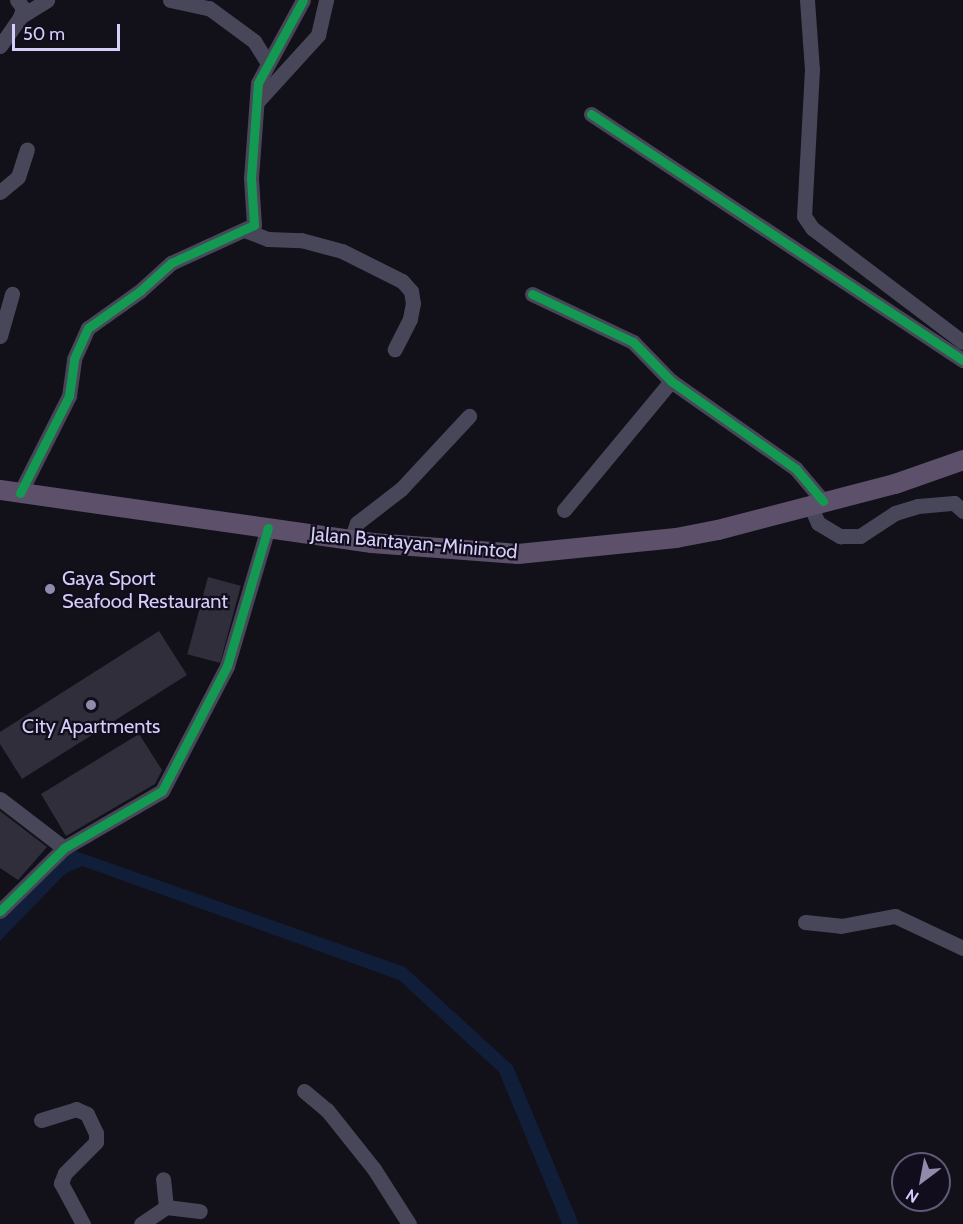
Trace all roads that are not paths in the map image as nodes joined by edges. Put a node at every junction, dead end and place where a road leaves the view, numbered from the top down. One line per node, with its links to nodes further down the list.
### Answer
1 (17, 0): 7 (street)
2 (47, 0): 7 (street)
3 (170, 0): 9 (street)
4 (303, 0): 9 (street)
5 (326, 0): 10 (street)
6 (807, 0): 18 (street)
7 (20, 17): 8 (street)
8 (0, 46)
9 (267, 62): 10 (street)
10 (257, 102): 14 (street)
11 (591, 114): 20 (street)
12 (27, 149): 13 (street)
13 (0, 192)
14 (247, 231): 19 (street); 25 (street)
15 (12, 294): 17 (street)
16 (532, 294): 21 (street)
17 (0, 336)
18 (963, 342)
19 (394, 349)
20 (963, 360)
21 (671, 381): 26 (street); 27 (street)
22 (469, 416): 30 (street)
23 (963, 460): 26 (main road, Jalan Bantayan-Minintod)
24 (0, 490): 25 (main road, Jalan Bantayan-Minintod)
25 (20, 493): 29 (main road, Jalan Bantayan-Minintod)
26 (816, 503): 28 (street); 30 (main road, Jalan Bantayan-Minintod)
27 (564, 510)
28 (963, 512)
29 (268, 528): 30 (main road, Jalan Bantayan-Minintod); 32 (street)
30 (351, 540)
31 (0, 799): 32 (street)
32 (64, 848): 33 (street)
33 (0, 911)
34 (805, 922): 35 (street)
35 (963, 948)
36 (304, 1092): 43 (street)
37 (41, 1120): 41 (street)
38 (163, 1179): 39 (street)
39 (166, 1207): 40 (street); 42 (street)
40 (200, 1211)
41 (82, 1224)
42 (141, 1224)
43 (409, 1224)

